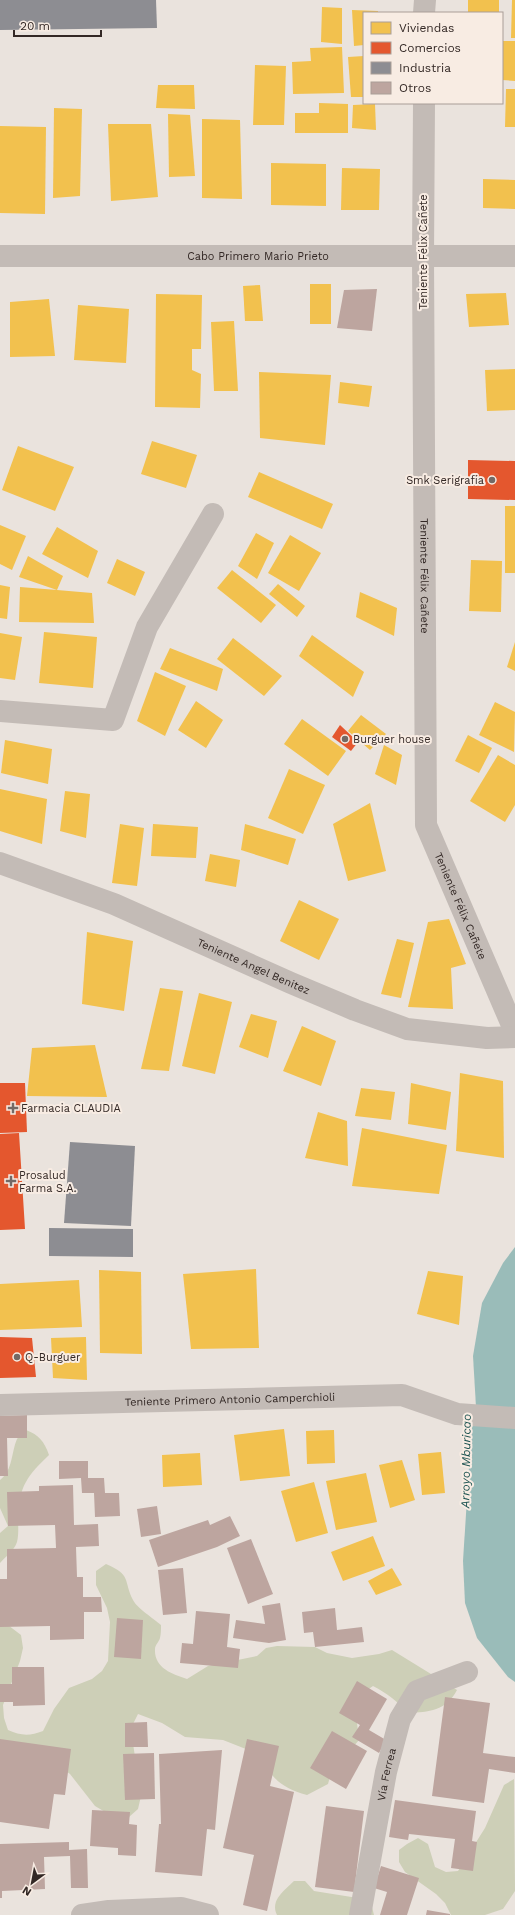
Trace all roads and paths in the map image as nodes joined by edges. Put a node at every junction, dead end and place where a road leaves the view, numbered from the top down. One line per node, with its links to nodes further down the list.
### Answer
1 (425, 0): 2 (street)
2 (424, 12)
3 (424, 104): 6 (street, Teniente Félix Cañete)
4 (0, 256): 6 (street, Cabo Primero Mario Prieto)
5 (515, 256): 6 (street, Cabo Primero Mario Prieto)
6 (423, 257): 10 (street, Teniente Félix Cañete)
7 (214, 514): 8 (street)
8 (0, 711)
9 (0, 863): 11 (street, Teniente Angel Benitez)
10 (515, 1032)
11 (515, 1037)
12 (0, 1405): 13 (street, Teniente Primero Antonio Camperchioli)
13 (515, 1418)
14 (467, 1672): 17 (street, Vía Ferrea)
15 (82, 1915): 16 (street)
16 (208, 1915)
17 (360, 1915)

